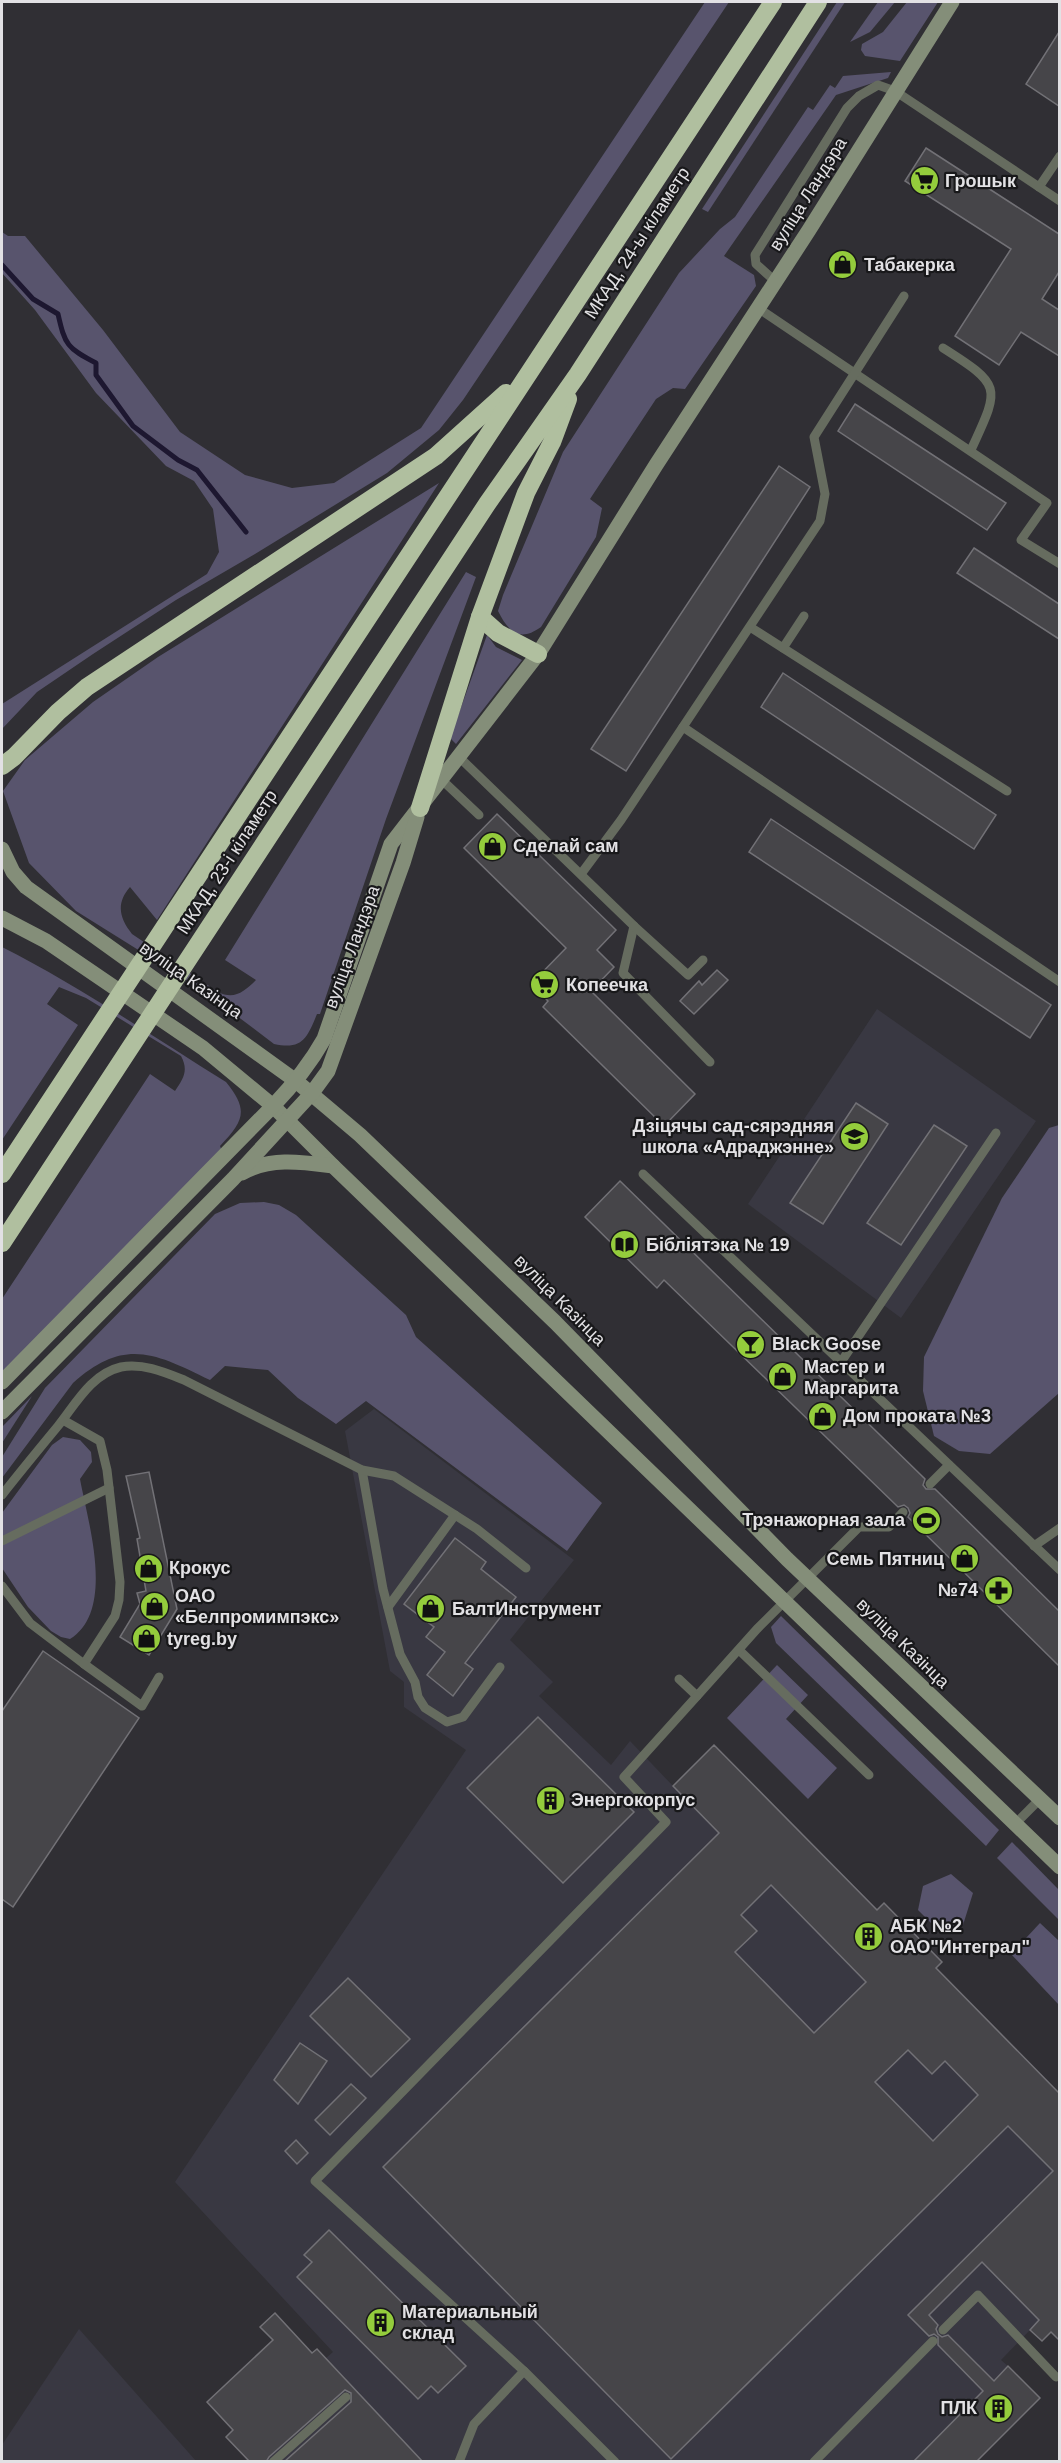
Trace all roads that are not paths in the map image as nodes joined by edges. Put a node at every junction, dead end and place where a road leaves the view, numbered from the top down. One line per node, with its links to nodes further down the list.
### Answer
1 (773, 2): 12 (highway, МКАД, 24-ы кіламетр)
2 (818, 2): 14 (highway, МКАД, 24-ы кіламетр)
3 (952, 2): 4 (main road, вуліца Ландэра)
4 (895, 92): 6 (lane); 8 (main road, вуліца Ландэра); 8 (lane)
5 (1059, 156): 6 (lane)
6 (1039, 188): 7 (lane)
7 (1059, 201)
8 (775, 282): 10 (main road, вуліца Ландэра)
9 (904, 296): 13 (lane)
10 (758, 308): 13 (lane); 23 (main road, вуліца Ландэра)
11 (942, 348): 15 (lane)
12 (543, 351): 16 (highway, МКАД, 24-ы кіламетр); 26 (highway)
13 (855, 372): 15 (lane); 21 (lane)
14 (578, 374): 17 (highway, МКАД, 24-ы кіламетр); 20 (highway)
15 (971, 450): 18 (lane)
16 (455, 485): 44 (highway, МКАД, 23-і кіламетр)
17 (487, 504): 47 (highway, МКАД, 23-і кіламетр)
18 (1059, 564)
19 (804, 615): 22 (lane)
20 (480, 617): 23 (highway); 29 (highway)
21 (750, 627): 22 (lane); 24 (lane)
22 (783, 648): 28 (lane)
23 (538, 654): 25 (main road, вуліца Ландэра)
24 (683, 727): 32 (lane); 36 (lane)
25 (459, 757): 27 (main road, вуліца Ландэра); 32 (lane)
26 (2, 766)
27 (442, 780): 29 (main road, вуліца Ландэра); 30 (lane)
28 (1006, 791)
29 (420, 808): 38 (main road, вуліца Ландэра); 39 (main road, вуліца Ландэра)
30 (479, 815)
31 (2, 853): 38 (main road, вуліца Казінца)
32 (581, 874): 34 (lane)
33 (2, 918): 40 (main road)
34 (634, 926): 35 (lane); 37 (lane)
35 (703, 960)
36 (1059, 982)
37 (710, 1062)
38 (297, 1081): 39 (main road, вуліца Казінца); 40 (main road, вуліца Ландэра)
39 (312, 1093): 41 (main road, вуліца Ландэра); 64 (main road, вуліца Казінца)
40 (273, 1106): 41 (main road); 49 (main road, вуліца Ландэра)
41 (288, 1120): 43 (main road); 46 (main road, вуліца Ландэра)
42 (996, 1133): 48 (lane)
43 (333, 1166): 46 (main road); 66 (main road)
44 (2, 1174)
45 (643, 1174): 48 (lane)
46 (233, 1179): 50 (main road, вуліца Ландэра)
47 (2, 1243)
48 (841, 1362): 52 (lane)
49 (2, 1382)
50 (2, 1412)
51 (63, 1420): 53 (lane); 55 (lane); 56 (lane)
52 (949, 1465): 54 (lane); 61 (lane)
53 (362, 1470): 58 (lane); 67 (lane)
54 (930, 1484)
55 (109, 1488): 60 (lane); 69 (lane)
56 (2, 1495)
57 (903, 1512): 64 (lane)
58 (455, 1515): 62 (lane); 67 (lane)
59 (1059, 1528): 61 (lane)
60 (2, 1541)
61 (1035, 1546): 63 (lane)
62 (526, 1568)
63 (1059, 1570)
64 (808, 1579): 66 (lane); 75 (main road, вуліца Казінца)
65 (2, 1586): 69 (lane)
66 (785, 1602): 68 (lane); 77 (main road)
67 (388, 1607): 70 (lane)
68 (739, 1650): 73 (lane); 74 (lane)
69 (84, 1664): 71 (lane)
70 (500, 1667)
71 (159, 1677)
72 (679, 1679): 73 (lane)
73 (697, 1696): 81 (lane)
74 (869, 1775)
75 (1040, 1799): 76 (main road, вуліца Казінца); 77 (lane)
76 (1059, 1818)
77 (1015, 1824): 78 (main road)
78 (1059, 1868)
79 (944, 2330): 82 (lane)
80 (933, 2341): 87 (lane)
81 (524, 2371): 85 (lane); 86 (lane)
82 (1058, 2377)
83 (346, 2397): 84 (lane)
84 (273, 2462)
85 (459, 2462)
86 (615, 2462)
87 (814, 2462)

